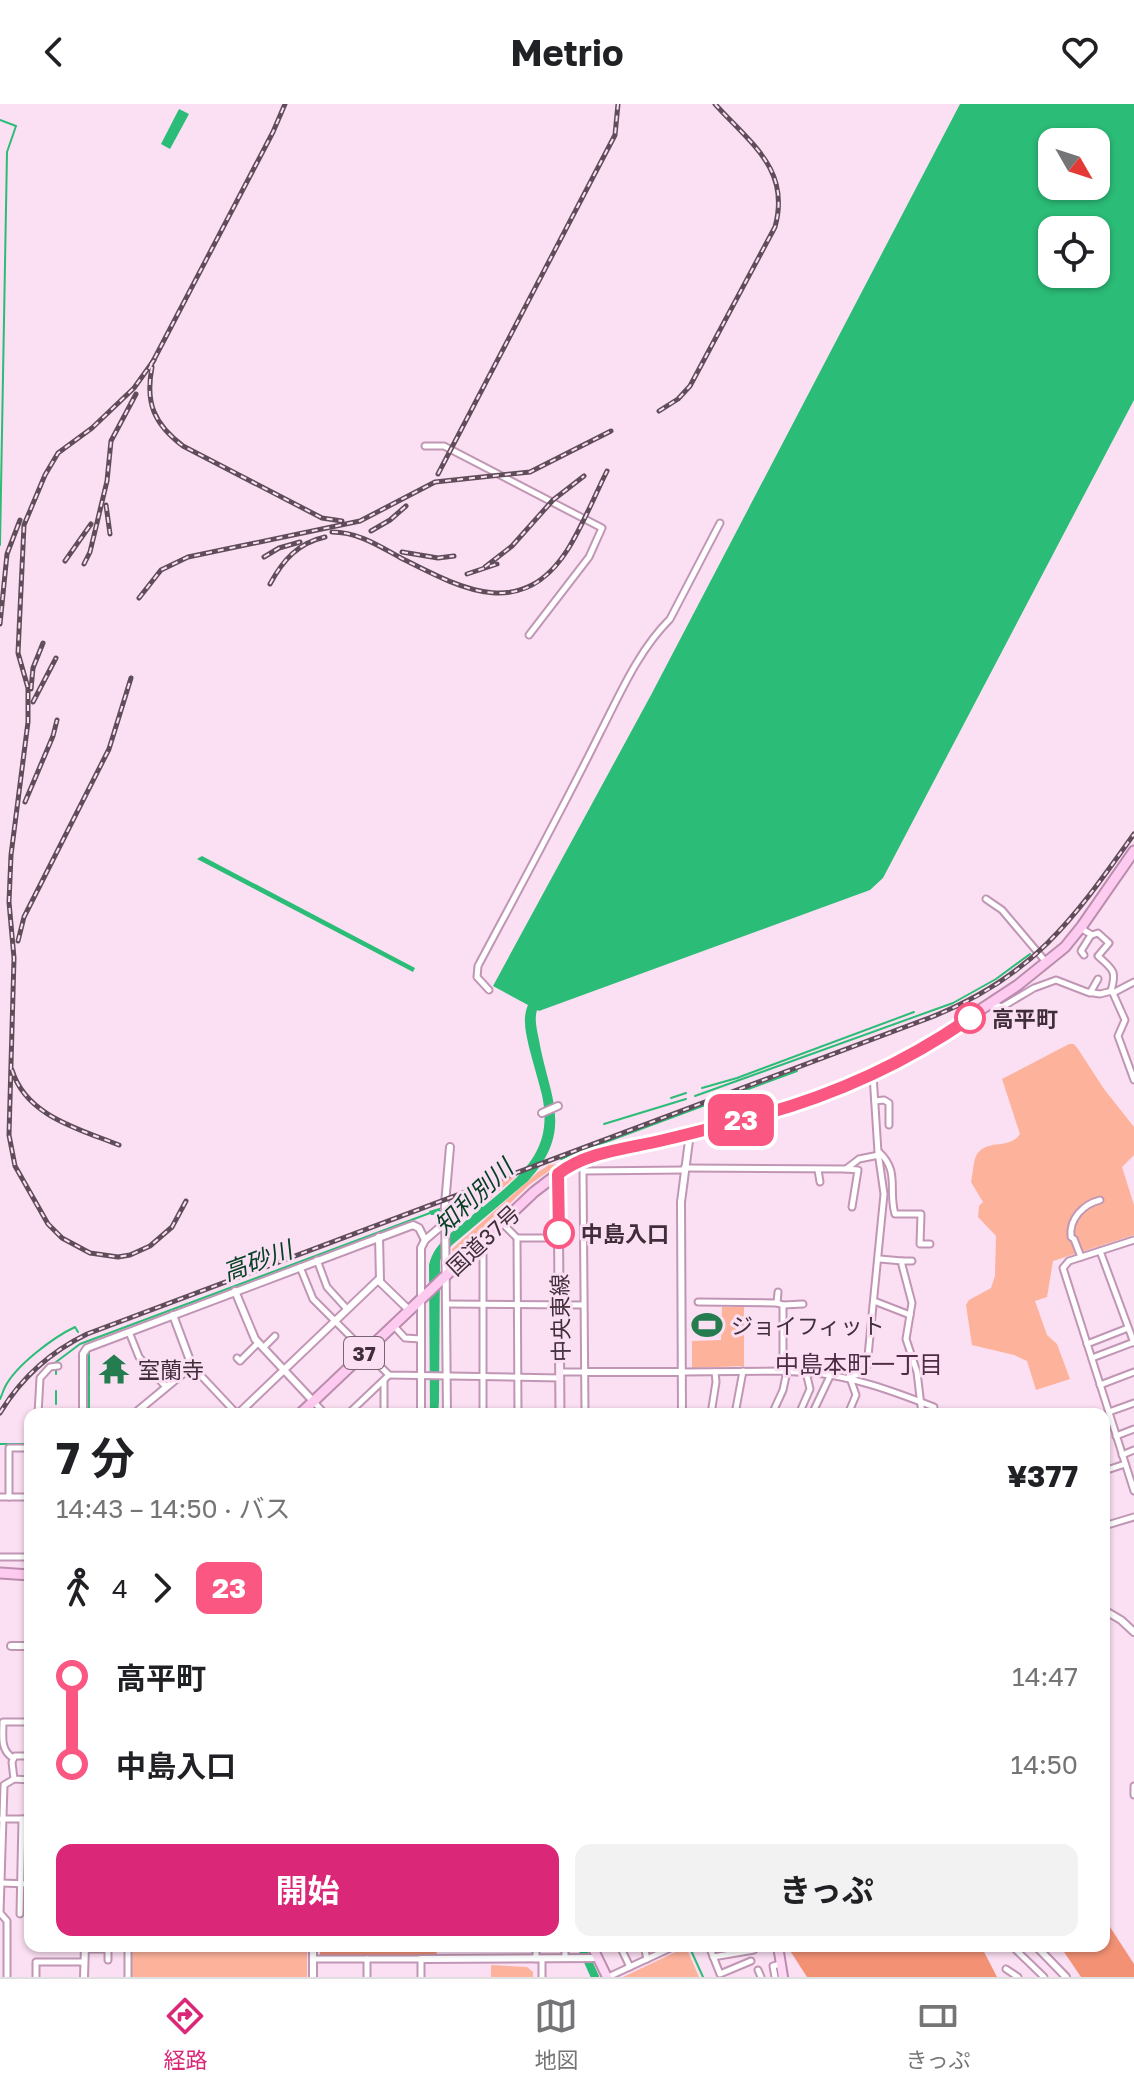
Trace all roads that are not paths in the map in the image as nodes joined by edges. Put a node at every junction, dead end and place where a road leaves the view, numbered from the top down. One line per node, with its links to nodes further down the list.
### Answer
1 (425, 446): 3 (street)
2 (720, 523): 12 (street)
3 (529, 635)
4 (1134, 851): 6 (highway, 国道37号 / 37)
5 (986, 899): 9 (street)
6 (1081, 928): 7 (street); 9 (highway, 国道37号 / 37)
7 (1091, 935): 8 (street); 13 (street)
8 (1084, 955)
9 (1046, 963): 15 (highway, 国道37号 / 37)
10 (1098, 979): 14 (street)
11 (1134, 982): 13 (street)
12 (489, 990)
13 (1112, 992): 14 (street); 17 (street)
14 (1090, 993): 15 (street)
15 (992, 1004): 16 (highway, 国道37号 / 37)
16 (873, 1075): 18 (street); 22 (highway, 国道37号 / 37)
17 (1134, 1080)
18 (875, 1101): 21 (street); 24 (street)
19 (558, 1106): 20 (street)
20 (542, 1113)
21 (889, 1125)
22 (690, 1133): 25 (street); 28 (highway, 国道37号 / 37)
23 (450, 1147): 35 (street)
24 (879, 1153): 26 (street); 33 (street); 45 (street)
25 (684, 1169): 27 (street); 61 (street); 86 (street)
26 (846, 1169): 27 (street); 32 (street)
27 (818, 1170): 29 (street)
28 (558, 1174): 34 (highway, 国道37号 / 37); 38 (main road, 中央東線)
29 (820, 1182)
30 (1100, 1200): 44 (street)
31 (920, 1205): 33 (street)
32 (852, 1207)
33 (920, 1213): 42 (street)
34 (501, 1222): 37 (street); 41 (highway, 国道37号 / 37)
35 (445, 1223): 39 (street); 50 (street)
36 (379, 1237): 39 (street); 46 (street); 51 (street)
37 (517, 1238): 38 (street); 62 (street)
38 (559, 1238): 63 (main road, 中央東線)
39 (425, 1240): 54 (street)
40 (1134, 1240): 43 (street)
41 (478, 1244): 50 (highway, 国道37号 / 37); 60 (street)
42 (930, 1244)
43 (1100, 1251): 44 (street); 70 (street)
44 (1081, 1257): 75 (street)
45 (879, 1259): 47 (street); 55 (street)
46 (317, 1260): 49 (street); 64 (street)
47 (902, 1261): 48 (street); 67 (street)
48 (912, 1261)
49 (300, 1267): 52 (street); 68 (street)
50 (443, 1278): 54 (highway, 国道37号 / 37); 57 (street)
51 (380, 1280): 64 (street); 65 (street)
52 (235, 1291): 66 (street); 76 (street)
53 (778, 1292): 58 (street)
54 (424, 1296): 65 (highway, 国道37号 / 37); 73 (street)
55 (874, 1301): 67 (street); 96 (street)
56 (698, 1302): 58 (street)
57 (446, 1304): 60 (street); 92 (street)
58 (780, 1304): 59 (street); 84 (street)
59 (803, 1304)
60 (483, 1305): 62 (street); 94 (street)
61 (583, 1305): 63 (street); 85 (street)
62 (518, 1306): 63 (street); 95 (street)
63 (560, 1306): 93 (main road, 中央東線)
64 (347, 1309): 68 (street)
65 (409, 1310): 69 (highway, 国道37号 / 37)
66 (173, 1315): 71 (street); 81 (street)
67 (910, 1315): 101 (street)
68 (334, 1322): 77 (street); 82 (street)
69 (393, 1325): 73 (street); 77 (highway, 国道37号 / 37)
70 (1128, 1328): 74 (street); 75 (street)
71 (129, 1332): 99 (street); 105 (street)
72 (275, 1336): 76 (street)
73 (421, 1339): 91 (street)
74 (1134, 1342): 79 (street)
75 (1087, 1344): 79 (street)
76 (260, 1346): 78 (street); 82 (street)
77 (366, 1351): 97 (street); 100 (highway, 国道37号 / 37)
78 (237, 1358)
79 (1092, 1358): 98 (street)
80 (55, 1366): 104 (street)
81 (192, 1366): 99 (street); 107 (street)
82 (283, 1370): 100 (street); 108 (street)
83 (743, 1371): 84 (street); 87 (street); 121 (street)
84 (785, 1371): 88 (street); 122 (street)
85 (585, 1372): 86 (street); 93 (street); 118 (street)
86 (682, 1372): 87 (street); 119 (street)
87 (715, 1372): 120 (street)
88 (806, 1372): 90 (street); 123 (street)
89 (1134, 1372): 98 (street)
90 (831, 1374): 96 (street); 124 (street)
91 (424, 1375): 92 (street); 97 (street); 113 (street)
92 (443, 1375): 94 (street); 114 (street)
93 (560, 1375): 95 (street); 117 (main road, 中央東線)
94 (483, 1376): 95 (street); 115 (street)
95 (517, 1377): 116 (street)
96 (849, 1377): 101 (street); 125 (street)
97 (386, 1378): 111 (street); 112 (street)
98 (1100, 1385): 127 (street)
99 (166, 1387): 106 (street)
100 (313, 1401): 109 (highway, 国道37号 / 37); 110 (street)
101 (921, 1402): 103 (street); 126 (street)
102 (1134, 1403): 128 (street)
103 (934, 1407)
104 (38, 1408)
105 (83, 1408)
106 (141, 1408)
107 (232, 1408)
108 (244, 1408)
109 (306, 1408)
110 (319, 1408)
111 (354, 1408)
112 (384, 1408)
113 (421, 1408)
114 (446, 1408)
115 (483, 1408)
116 (518, 1408)
117 (560, 1408)
118 (585, 1408)
119 (682, 1408)
120 (712, 1408)
121 (736, 1408)
122 (775, 1408)
123 (802, 1408)
124 (815, 1408)
125 (851, 1408)
126 (922, 1408)
127 (1108, 1408)
128 (1110, 1412)
129 (1110, 1415): 131 (street)
130 (1134, 1429): 131 (street)
131 (1116, 1436): 134 (street)
132 (24, 1448): 140 (street)
133 (1134, 1450): 134 (street)
134 (1122, 1455): 135 (street)
135 (1125, 1464): 136 (street); 137 (street)
136 (1110, 1469)
137 (1131, 1473): 138 (street)
138 (1134, 1491)
139 (0, 1497): 140 (street)
140 (9, 1497): 141 (street)
141 (24, 1497)
142 (1134, 1517): 143 (street)
143 (1110, 1524)
144 (0, 1557): 145 (street)
145 (24, 1557)
146 (0, 1573): 147 (highway)
147 (24, 1575)
148 (1110, 1614): 149 (street)
149 (1134, 1632)
150 (11, 1646): 151 (street)
151 (24, 1646)
152 (24, 1722): 154 (street)
153 (24, 1757): 154 (street)
154 (13, 1758): 155 (street)
155 (14, 1779): 156 (street); 159 (street)
156 (24, 1780)
157 (1134, 1786): 158 (street)
158 (1134, 1795)
159 (2, 1819): 160 (street); 161 (street)
160 (22, 1819): 162 (street)
161 (1, 1883): 162 (street); 194 (street)
162 (21, 1884): 163 (street)
163 (20, 1914)
164 (85, 1952): 189 (street)
165 (108, 1952): 187 (street)
166 (128, 1952): 197 (street)
167 (313, 1952): 182 (street)
168 (537, 1952): 185 (street)
169 (565, 1952): 180 (street)
170 (593, 1952): 181 (main road)
171 (623, 1952): 191 (street)
172 (645, 1952): 186 (street)
173 (659, 1952): 186 (street)
174 (711, 1952): 179 (street)
175 (742, 1952): 179 (street)
176 (779, 1952): 190 (main road)
177 (1018, 1952): 207 (street)
178 (1042, 1952): 208 (street)
179 (713, 1957): 188 (street)
180 (565, 1958): 181 (street); 185 (street)
181 (594, 1958): 202 (main road)
182 (313, 1959): 183 (street); 198 (street)
183 (367, 1959): 184 (street); 199 (street)
184 (421, 1959): 185 (street); 200 (street)
185 (539, 1959): 201 (street)
186 (647, 1959): 191 (street)
187 (108, 1960)
188 (751, 1961)
189 (84, 1962): 195 (street); 196 (street)
190 (780, 1964): 204 (street); 205 (main road)
191 (630, 1967): 202 (street)
192 (1006, 1969): 206 (street)
193 (758, 1970): 203 (street)
194 (7, 1977)
195 (36, 1977)
196 (84, 1977)
197 (128, 1977)
198 (313, 1977)
199 (367, 1977)
200 (421, 1977)
201 (542, 1977)
202 (607, 1977)
203 (761, 1977)
204 (775, 1977)
205 (783, 1977)
206 (1018, 1977)
207 (1044, 1977)
208 (1066, 1977)

